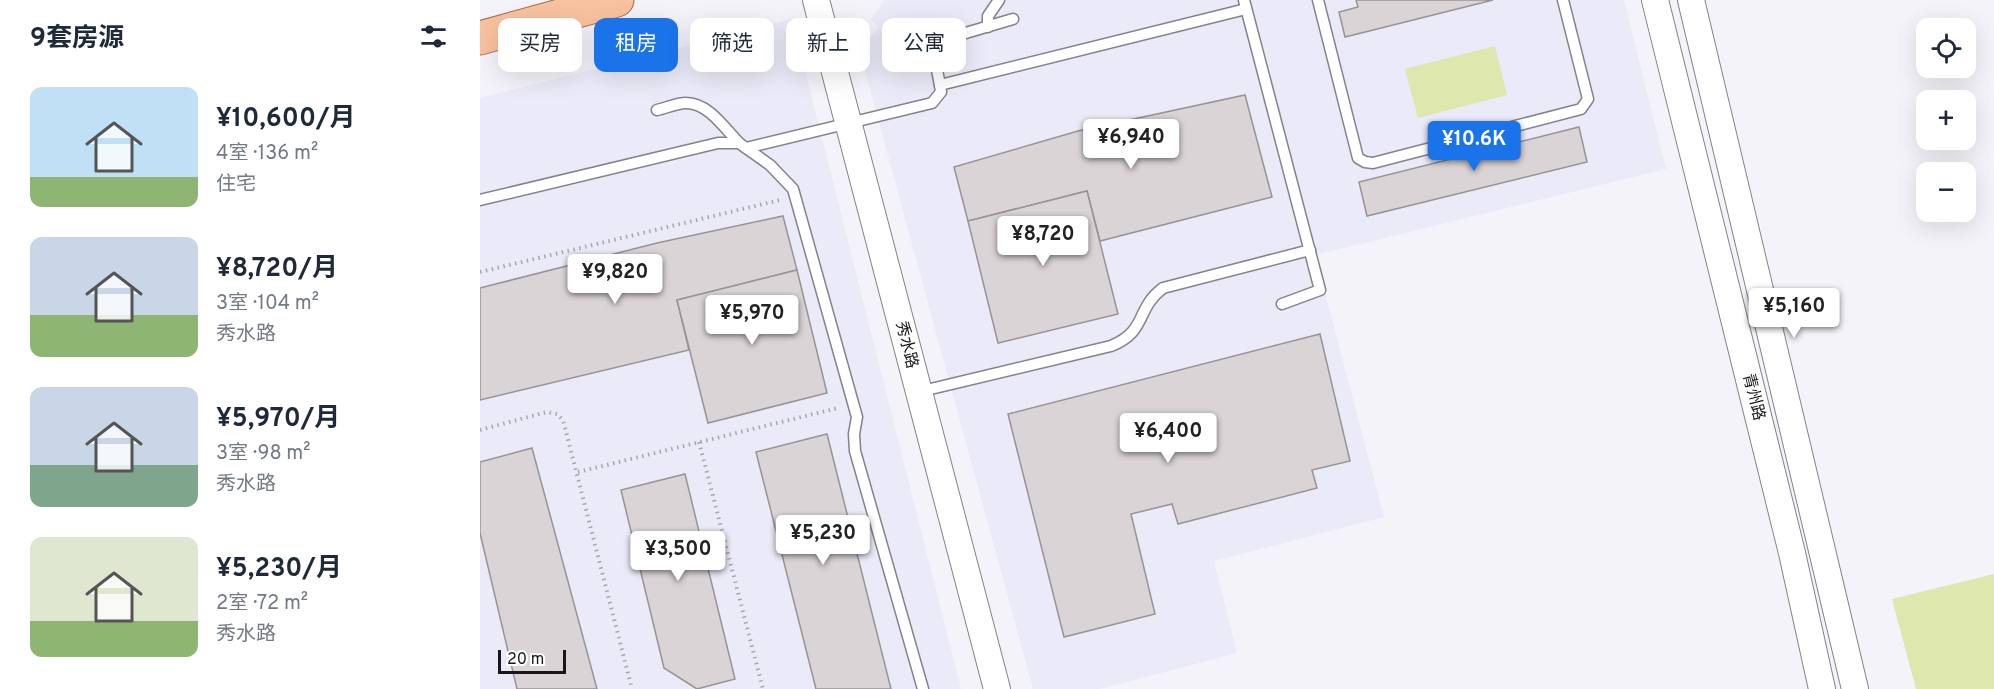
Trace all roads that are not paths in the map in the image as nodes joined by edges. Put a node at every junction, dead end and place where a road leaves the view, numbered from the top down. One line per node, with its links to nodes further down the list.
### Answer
1 (617, 0): 11 (main road)
2 (816, 0): 14 (street, 秀水路)
3 (999, 0): 10 (lane)
4 (1318, 0): 5 (lane)
5 (1563, 0)
6 (1655, 0): 22 (street, 青州路)
7 (1690, 0): 23 (street, 青州路)
8 (1245, 5): 12 (lane); 17 (lane)
9 (1013, 20): 10 (lane)
10 (988, 27): 12 (lane)
11 (480, 38)
12 (940, 86): 14 (lane)
13 (657, 110): 15 (lane)
14 (849, 122): 15 (lane); 19 (street, 秀水路)
15 (743, 146): 16 (lane); 20 (lane)
16 (480, 200)
17 (1310, 250): 18 (lane); 19 (lane)
18 (1282, 304)
19 (918, 392): 21 (street, 秀水路)
20 (923, 689)
21 (998, 689)
22 (1822, 689)
23 (1855, 689)

